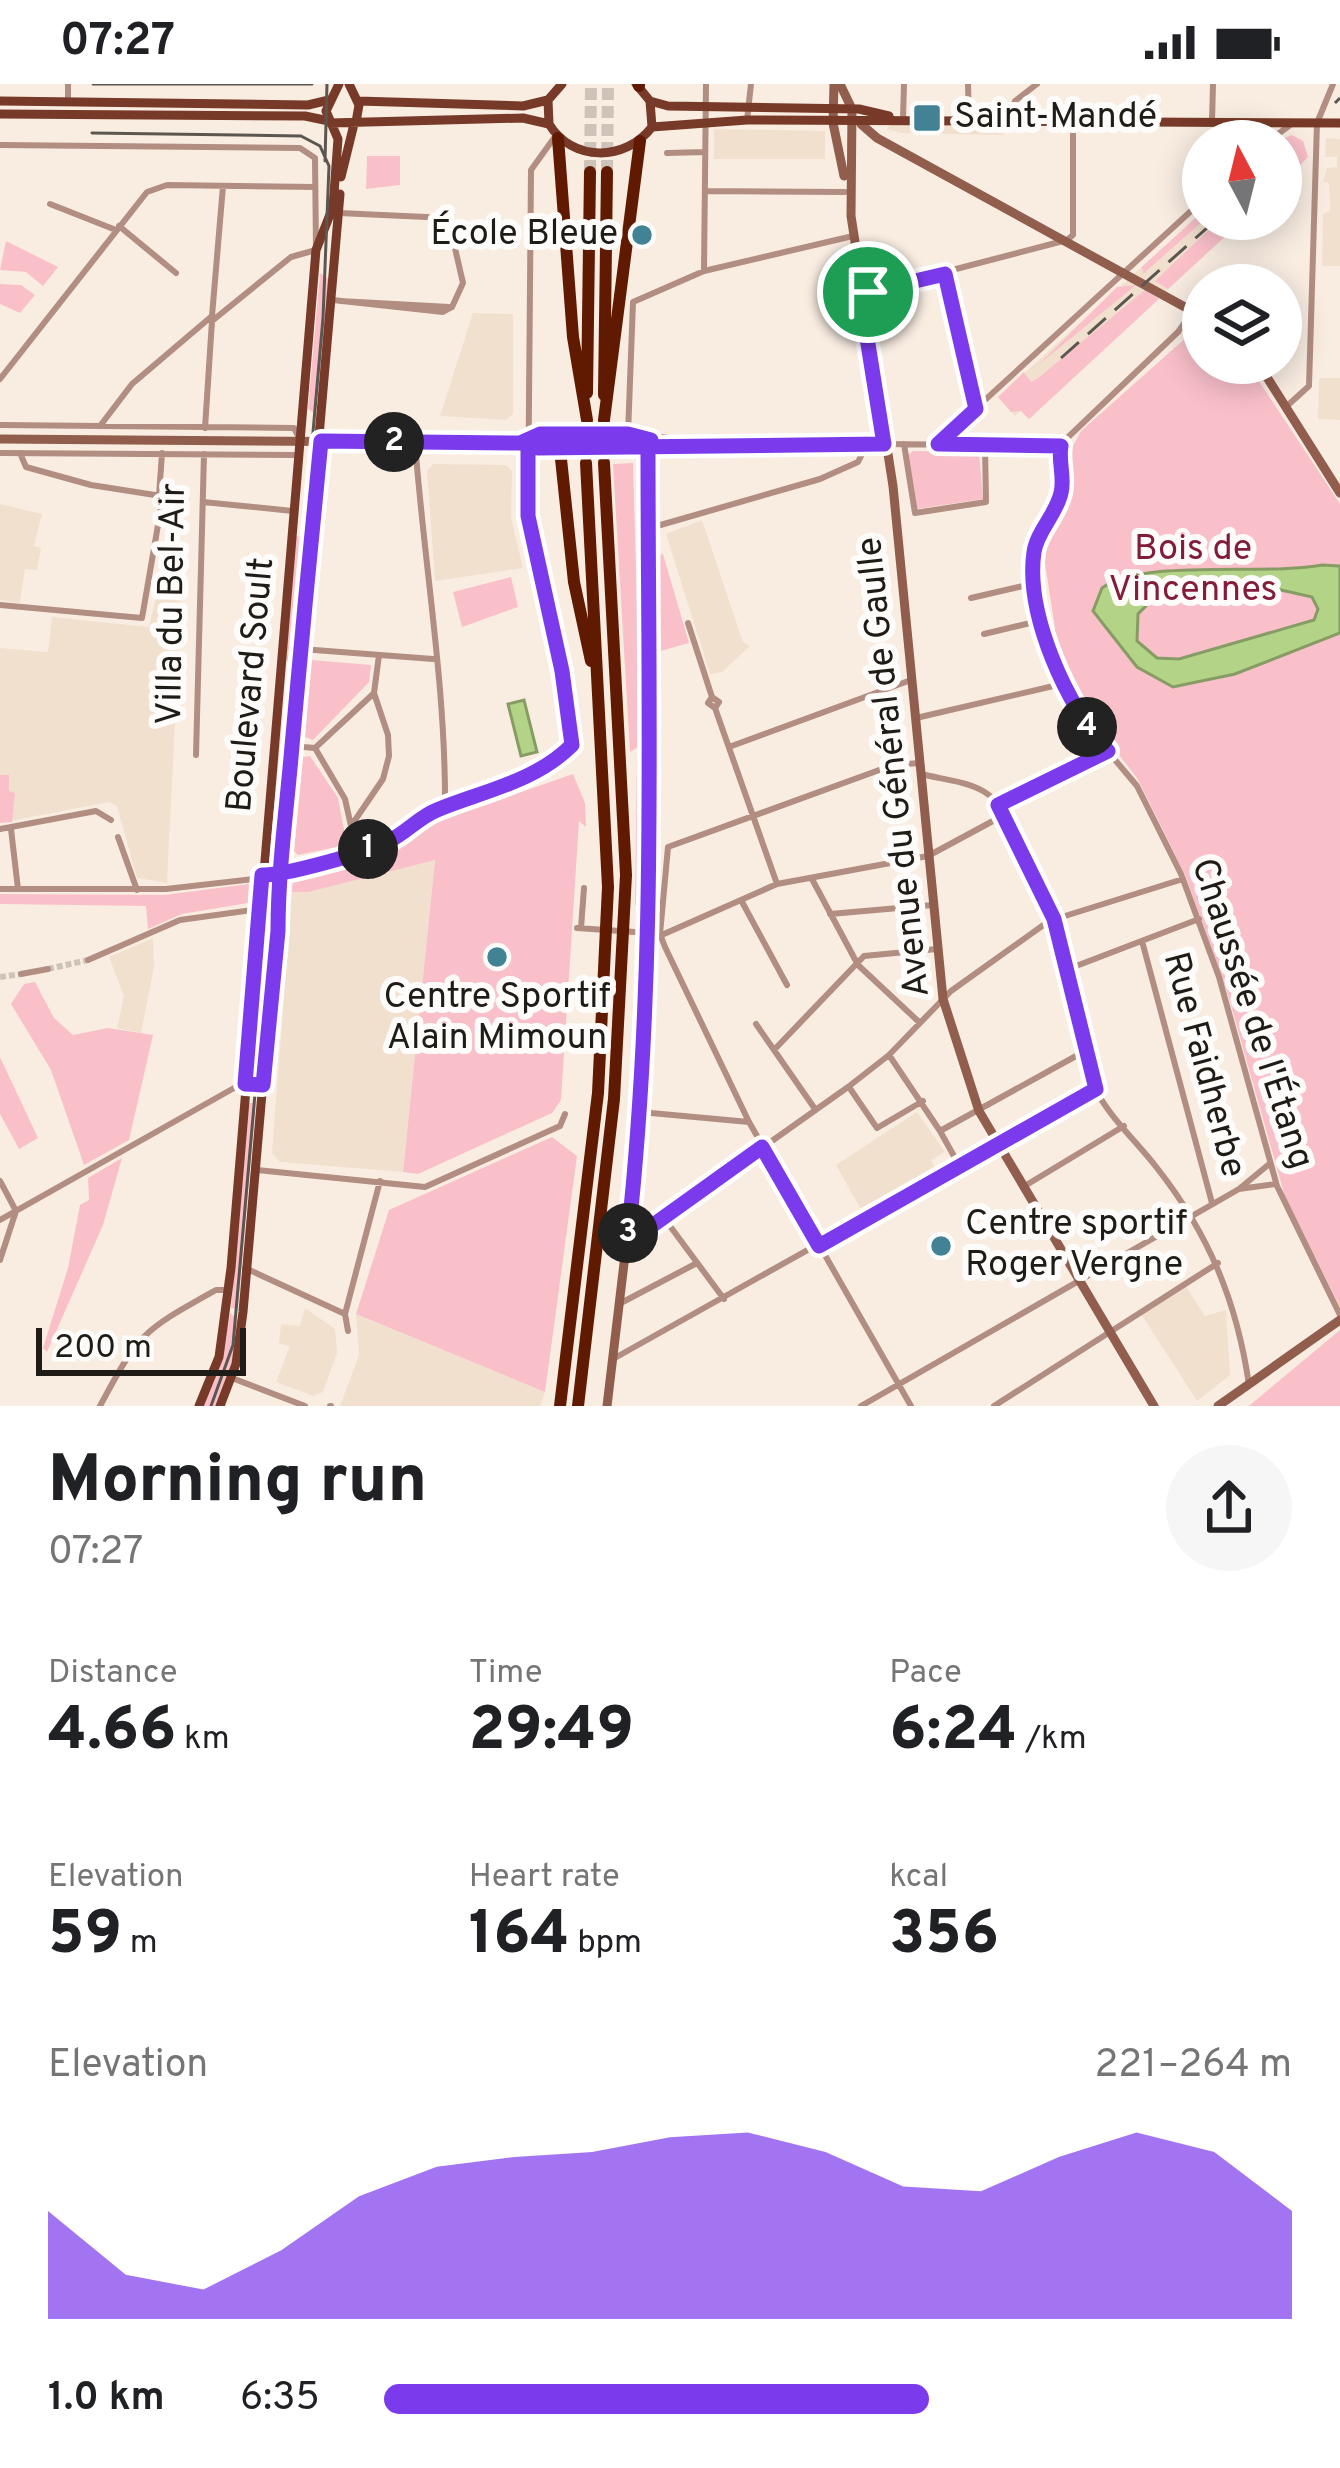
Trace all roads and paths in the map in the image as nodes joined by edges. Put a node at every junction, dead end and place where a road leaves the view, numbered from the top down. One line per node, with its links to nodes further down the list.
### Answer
1 (68, 84): 19 (street)
2 (339, 84): 14 (main road)
3 (350, 84): 15 (main road)
4 (562, 84): 16 (main road)
5 (706, 84): 20 (street)
6 (752, 84): 21 (street)
7 (837, 84): 22 (main road, Avenue du Général de Gaulle); 23 (main road)
8 (904, 84): 26 (street)
9 (968, 84): 27 (street)
10 (1037, 84): 28 (street)
11 (1214, 84): 31 (street)
12 (1333, 84): 41 (street)
13 (638, 85): 18 (main road)
14 (330, 99): 15 (main road); 19 (main road); 32 (main road, Boulevard Soult)
15 (357, 100): 16 (main road); 35 (main road, Boulevard Soult)
16 (548, 100): 39 (main road)
17 (0, 101): 19 (main road)
18 (650, 101): 20 (main road); 42 (main road)
19 (68, 102)
20 (706, 106): 21 (main road); 33 (street)
21 (752, 106): 22 (main road); 29 (street)
22 (831, 108): 23 (main road); 36 (main road, Avenue du Général de Gaulle)
23 (852, 109): 25 (main road); 40 (main road, Avenue du Général de Gaulle)
24 (0, 114): 32 (main road)
25 (877, 117): 26 (main road); 40 (main road); 45 (main road)
26 (903, 119): 27 (main road)
27 (969, 119): 28 (main road)
28 (1010, 119): 30 (main road)
29 (747, 120): 33 (main road); 36 (main road)
30 (1073, 120): 34 (main road); 61 (street)
31 (1213, 120)
32 (329, 122): 35 (main road); 62 (main road, Boulevard Soult)
33 (705, 122): 42 (main road); 47 (street)
34 (1182, 122)
35 (355, 123): 39 (main road); 56 (main road, Boulevard Soult)
36 (832, 123): 40 (main road); 54 (main road, Avenue du Général de Gaulle)
37 (1302, 123): 41 (main road)
38 (1340, 123): 41 (main road)
39 (549, 124): 43 (main road)
40 (857, 124): 45 (main road); 57 (main road, Avenue du Général de Gaulle)
41 (1317, 124): 74 (street)
42 (652, 127): 44 (main road)
43 (557, 137): 44 (main road); 49 (highway); 87 (street)
44 (640, 141): 50 (highway)
45 (885, 141): 61 (main road)
46 (0, 145): 52 (street, Boulevard Soult)
47 (705, 152): 48 (street); 53 (street)
48 (667, 153)
49 (590, 172)
50 (607, 172)
51 (223, 186): 52 (street); 59 (street); 70 (street)
52 (315, 188): 62 (street, Boulevard Soult)
53 (705, 190): 54 (street); 63 (street)
54 (845, 192): 57 (main road, Avenue du Général de Gaulle)
55 (50, 204): 59 (street)
56 (339, 213): 68 (main road, Boulevard Soult); 68 (street)
57 (851, 216): 60 (main road, Avenue du Général de Gaulle)
58 (1182, 221): 66 (street)
59 (117, 228): 64 (street); 72 (street)
60 (853, 236): 63 (street); 67 (main road, Avenue du Général de Gaulle)
61 (1066, 240): 65 (street); 66 (main road)
62 (316, 250): 70 (street); 79 (main road, Boulevard Soult)
63 (704, 271): 81 (street)
64 (176, 273)
65 (945, 274): 67 (street); 75 (street)
66 (1129, 274): 69 (main road); 75 (street)
67 (860, 294): 90 (main road, Avenue du Général de Gaulle)
68 (335, 301): 85 (main road, Boulevard Soult)
69 (1182, 305)
70 (212, 320): 77 (street); 78 (street)
71 (1182, 329): 94 (street)
72 (0, 379)
73 (1272, 384): 74 (main road)
74 (1287, 406): 105 (main road)
75 (976, 409): 92 (street)
76 (0, 425): 77 (street)
77 (100, 426): 78 (street)
78 (205, 428): 79 (street)
79 (298, 428): 84 (main road, Boulevard Soult)
80 (570, 434): 81 (main road); 87 (main road); 95 (highway)
81 (628, 434): 82 (main road); 96 (street)
82 (648, 436): 88 (main road); 97 (street)
83 (0, 440): 84 (main road)
84 (301, 441): 85 (main road); 102 (main road, Boulevard Soult)
85 (321, 441): 86 (main road); 117 (main road, Boulevard Soult)
86 (415, 442): 87 (main road); 119 (street)
87 (528, 443): 95 (main road); 132 (street)
88 (702, 444): 89 (main road); 97 (main road)
89 (867, 444): 90 (main road); 110 (street)
90 (884, 444): 91 (street); 120 (main road, Avenue du Général de Gaulle)
91 (904, 444): 92 (street); 93 (street)
92 (938, 444): 93 (street)
93 (986, 446): 94 (street)
94 (1061, 446): 111 (street, Chaussée de l'Étang)
95 (560, 448): 96 (main road); 122 (highway)
96 (627, 448): 97 (main road)
97 (648, 449): 110 (main road)
98 (0, 453): 99 (street)
99 (20, 453): 100 (street); 106 (street)
100 (162, 453): 101 (street); 106 (street)
101 (204, 454): 102 (street); 108 (street, Villa du Bel-Air)
102 (298, 454): 109 (main road, Boulevard Soult)
103 (586, 463): 122 (highway)
104 (604, 464): 225 (highway)
105 (1340, 493)
106 (161, 496): 107 (street); 113 (street)
107 (187, 500)
108 (203, 502): 109 (street); 129 (street, Villa du Bel-Air)
109 (293, 511): 142 (main road, Boulevard Soult)
110 (650, 528): 158 (main road)
111 (1036, 584): 112 (street); 114 (street, Chaussée de l'Étang)
112 (971, 598)
113 (0, 605)
114 (1043, 620): 116 (street); 121 (street, Chaussée de l'Étang)
115 (688, 623): 126 (street)
116 (984, 634)
117 (301, 649): 118 (street); 125 (main road, Boulevard Soult)
118 (379, 655): 119 (street); 123 (street)
119 (433, 659): 132 (street)
120 (913, 680): 124 (main road, Avenue du Général de Gaulle); 126 (street)
121 (1062, 684): 124 (street); 128 (street, Chaussée de l'Étang)
122 (599, 690): 215 (highway)
123 (374, 693): 127 (street); 136 (street)
124 (916, 718): 130 (main road, Avenue du Général de Gaulle)
125 (292, 746): 127 (street); 143 (main road, Boulevard Soult)
126 (729, 747): 134 (street)
127 (315, 748): 136 (street)
128 (1108, 751): 131 (street); 146 (street, Chaussée de l'Étang)
129 (196, 755)
130 (920, 768): 131 (street); 134 (street); 141 (main road, Avenue du Général de Gaulle)
131 (998, 805): 133 (street)
132 (445, 808): 140 (street)
133 (1004, 815): 141 (street); 156 (street)
134 (752, 817): 147 (street); 158 (street)
135 (111, 820): 137 (street)
136 (351, 826): 140 (street)
137 (11, 829): 138 (street); 150 (street)
138 (0, 830)
139 (118, 837): 151 (street)
140 (356, 853): 143 (street)
141 (928, 856): 145 (street); 153 (main road, Avenue du Général de Gaulle)
142 (264, 863): 143 (street); 144 (main road, Boulevard Soult)
143 (282, 870): 144 (street); 174 (main road, Boulevard Soult)
144 (262, 875): 151 (street); 154 (main road, Boulevard Soult)
145 (812, 879): 147 (street); 155 (street)
146 (1183, 879): 156 (street); 157 (street, Chaussée de l'Étang)
147 (777, 884): 152 (street)
148 (584, 888): 158 (street)
149 (0, 889): 150 (street)
150 (18, 889): 151 (street)
151 (137, 890)
152 (741, 900): 158 (street); 166 (street)
153 (933, 905): 155 (street); 160 (main road, Avenue du Général de Gaulle)
154 (260, 909): 161 (street); 173 (main road, Boulevard Soult)
155 (830, 914): 162 (street)
156 (1054, 919): 164 (street); 167 (street)
157 (1199, 919): 159 (street); 187 (street, Chaussée de l'Étang)
158 (655, 933): 180 (main road); 182 (street)
159 (1142, 941): 164 (street); 195 (street, Rue Faidherbe)
160 (937, 949): 162 (street); 167 (main road, Avenue du Général de Gaulle)
161 (88, 960)
162 (858, 965): 168 (street); 170 (street)
163 (48, 970): 165 (street)
164 (1063, 971): 171 (street)
165 (21, 974)
166 (787, 985)
167 (943, 999): 168 (street); 179 (main road, Avenue du Général de Gaulle)
168 (919, 1022): 172 (street)
169 (756, 1024): 170 (street)
170 (774, 1050): 178 (street)
171 (1085, 1051): 176 (street); 179 (street)
172 (889, 1055): 175 (street); 177 (street)
173 (245, 1084): 174 (street); 196 (street); 207 (main road, Boulevard Soult)
174 (263, 1085): 189 (main road, Boulevard Soult)
175 (848, 1087): 177 (street); 178 (street)
176 (1096, 1089): 183 (street); 185 (street)
177 (923, 1101): 184 (street)
178 (815, 1109): 186 (street)
179 (979, 1111): 184 (street); 185 (main road, Avenue du Général de Gaulle)
180 (640, 1112): 182 (street); 200 (main road)
181 (565, 1114): 191 (street)
182 (749, 1122): 186 (street)
183 (1124, 1126): 193 (street); 197 (street)
184 (940, 1131): 188 (street)
185 (998, 1145): 188 (street); 193 (main road, Avenue du Général de Gaulle)
186 (762, 1147): 198 (street); 201 (street)
187 (1270, 1161): 192 (street, Chaussée de l'Étang); 194 (street)
188 (960, 1167): 201 (street)
189 (253, 1169): 191 (street); 205 (main road, Boulevard Soult)
190 (0, 1180): 196 (street)
191 (380, 1181): 210 (street)
192 (1277, 1186): 194 (street); 211 (street, Chaussée de l'Étang)
193 (1023, 1187): 206 (main road, Avenue du Général de Gaulle)
194 (1239, 1189): 195 (street)
195 (1212, 1203): 197 (street)
196 (16, 1210): 199 (street); 202 (street)
197 (1190, 1215): 204 (street); 206 (street)
198 (664, 1218): 200 (street); 203 (street)
199 (0, 1220)
200 (628, 1237): 209 (main road)
201 (819, 1246): 208 (street); 217 (street)
202 (0, 1260)
203 (697, 1263): 208 (street); 209 (street)
204 (1218, 1263): 213 (street); 218 (street)
205 (245, 1268): 210 (street); 216 (main road, Boulevard Soult)
206 (1076, 1281): 213 (main road, Avenue du Général de Gaulle); 217 (street)
207 (228, 1290): 219 (street); 220 (main road, Boulevard Soult)
208 (724, 1299): 214 (street)
209 (619, 1304): 214 (main road)
210 (345, 1314): 212 (street)
211 (1340, 1318): 218 (main road)
212 (348, 1330)
213 (1108, 1334): 229 (street); 230 (main road, Avenue du Général de Gaulle)
214 (613, 1358): 226 (main road)
215 (568, 1370): 223 (highway); 224 (highway)
216 (232, 1378): 221 (main road, Boulevard Soult); 222 (street)
217 (899, 1384): 227 (street); 228 (street)
218 (1249, 1385): 231 (main road)
219 (100, 1406)
220 (199, 1406)
221 (220, 1406)
222 (304, 1406)
223 (549, 1406)
224 (560, 1406)
225 (578, 1406)
226 (607, 1406)
227 (861, 1406)
228 (911, 1406)
229 (994, 1406)
230 (1154, 1406)
231 (1218, 1406)

